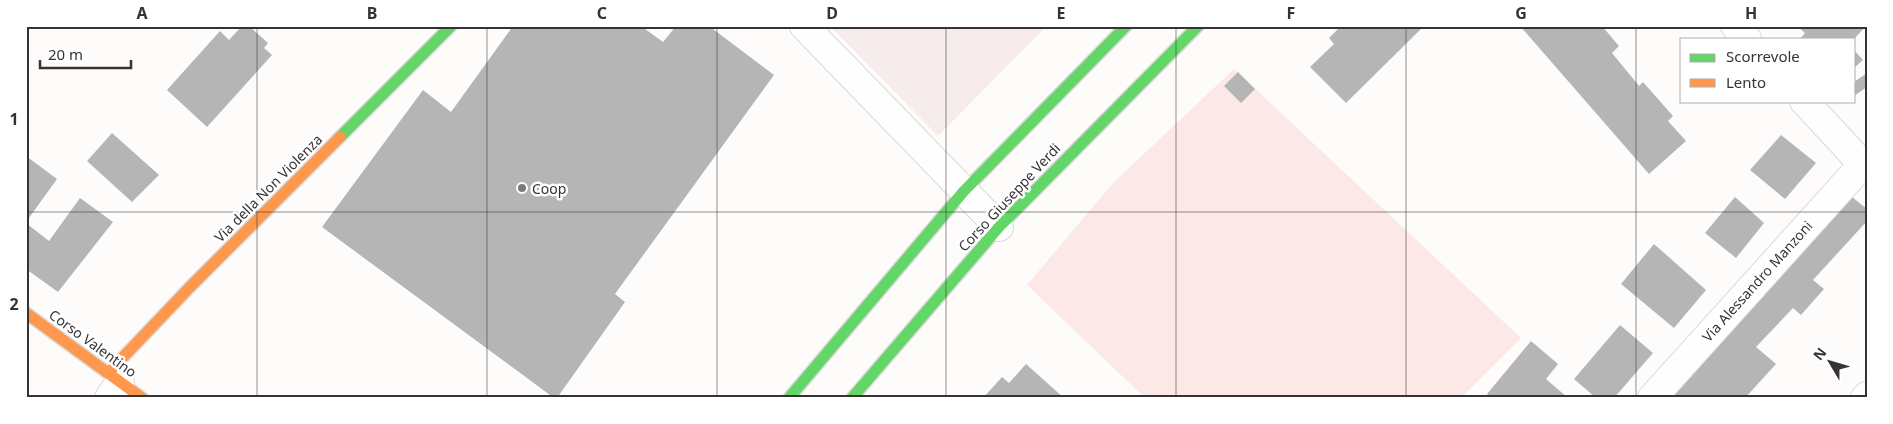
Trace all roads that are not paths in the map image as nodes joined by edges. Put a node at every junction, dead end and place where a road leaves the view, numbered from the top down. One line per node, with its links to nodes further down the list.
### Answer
1 (451, 26): 12 (street, Via della Non Violenza)
2 (804, 26): 9 (street)
3 (1126, 26): 9 (street)
4 (1198, 26): 10 (street, Corso Giuseppe Verdi)
5 (1735, 26): 6 (street)
6 (1746, 38)
7 (1805, 102): 8 (street)
8 (1865, 167): 16 (street, Via Alessandro Manzoni)
9 (964, 191): 10 (street); 14 (street)
10 (999, 227): 15 (street, Corso Giuseppe Verdi)
11 (26, 313): 12 (street, Corso Valentino)
12 (112, 384): 13 (street, Corso Valentino)
13 (142, 398)
14 (789, 398)
15 (852, 398)
16 (1652, 398)

